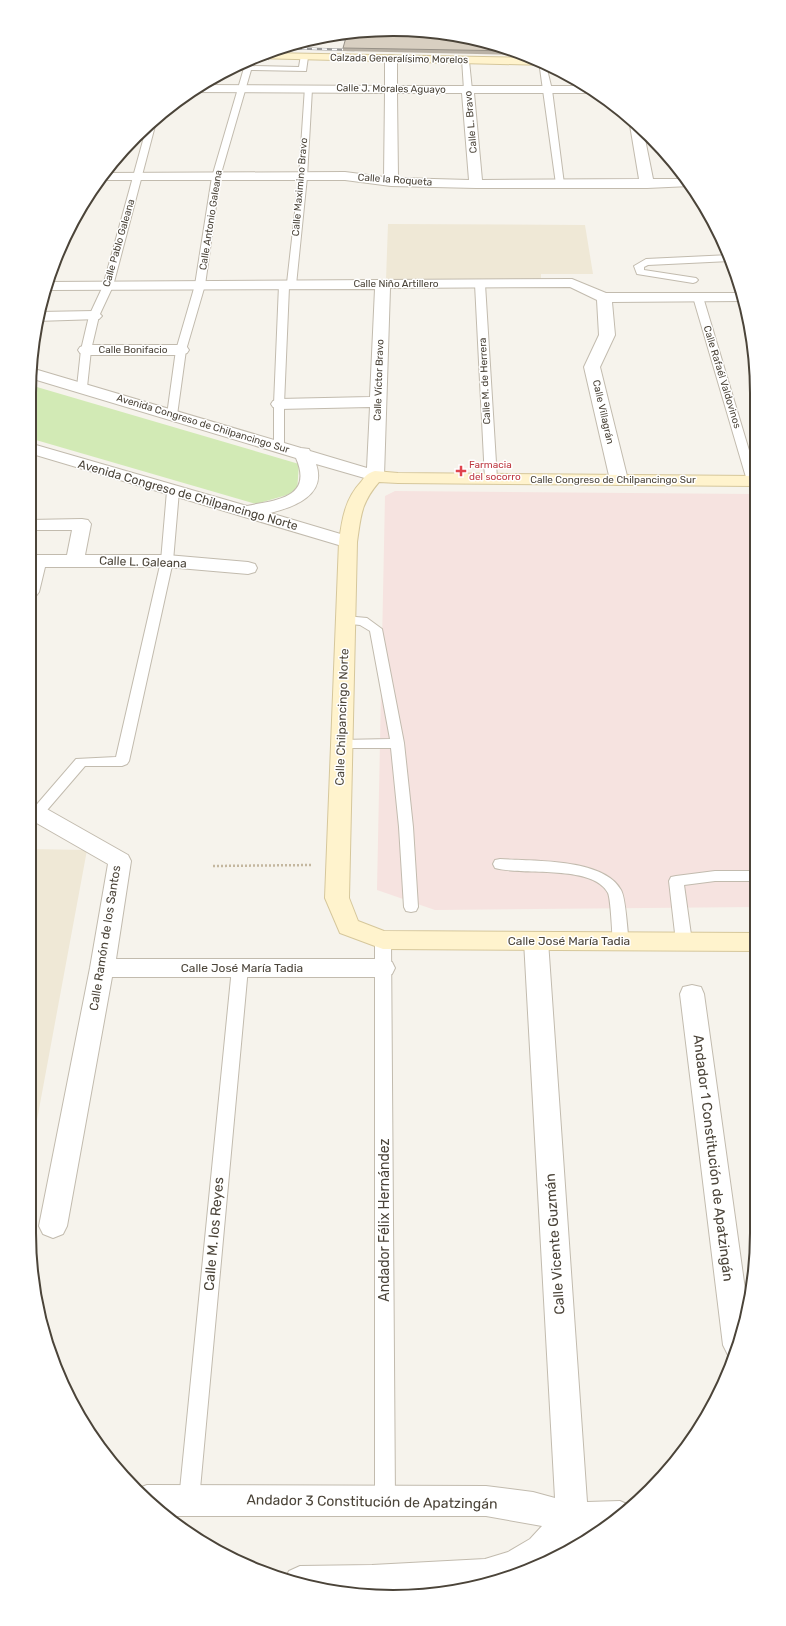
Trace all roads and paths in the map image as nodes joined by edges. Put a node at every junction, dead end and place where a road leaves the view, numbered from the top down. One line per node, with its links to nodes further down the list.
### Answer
1 (274, 56): 2 (street, Calzada Generalísimo Morelos)
2 (304, 57): 3 (street, Calzada Generalísimo Morelos); 8 (lane, Calle Antonio Galeana)
3 (391, 59): 4 (street, Calzada Generalísimo Morelos); 10 (street)
4 (465, 61): 5 (street, Calzada Generalísimo Morelos); 11 (lane, Calle L. Bravo)
5 (527, 62)
6 (544, 69): 12 (lane)
7 (207, 89): 8 (street, Calle J. Morales Aguayo)
8 (241, 89): 9 (street, Calle J. Morales Aguayo); 18 (lane, Calle Antonio Galeana)
9 (308, 89): 10 (street, Calle J. Morales Aguayo); 19 (lane, Calle Maximino Bravo)
10 (392, 89): 11 (street, Calle J. Morales Aguayo); 20 (street)
11 (468, 90): 12 (street, Calle J. Morales Aguayo); 22 (street, Calle L. Bravo)
12 (548, 90): 13 (street, Calle J. Morales Aguayo); 23 (lane)
13 (582, 90)
14 (149, 134): 17 (lane, Calle Pablo Galeana)
15 (638, 134): 24 (street)
16 (109, 177): 17 (street, Calle la Roqueta)
17 (137, 177): 18 (street, Calle la Roqueta); 32 (lane, Calle Pablo Galeana)
18 (216, 177): 19 (street, Calle la Roqueta); 29 (lane, Calle Antonio Galeana)
19 (303, 177): 20 (street, Calle la Roqueta); 30 (lane, Calle Maximino Bravo)
20 (391, 182): 22 (street, Calle la Roqueta)
21 (681, 183): 24 (street, Calle la Roqueta)
22 (476, 184): 23 (street, Calle la Roqueta)
23 (560, 184): 24 (street, Calle la Roqueta)
24 (647, 184)
25 (724, 258): 26 (lane)
26 (693, 280)
27 (384, 284): 28 (street, Calle Niño Artillero); 30 (street, Calle Niño Artillero); 42 (street, Calle Víctor Bravo)
28 (480, 284): 35 (street, Calle Niño Artillero); 50 (lane, Calle M. de Herrera)
29 (200, 285): 30 (street, Calle Niño Artillero); 32 (street, Calle Niño Artillero); 39 (lane, Calle Antonio Galeana)
30 (287, 285): 43 (lane, Calle Maximino Bravo)
31 (53, 286): 32 (street, Calle Niño Artillero)
32 (108, 286): 36 (lane, Calle Pablo Galeana)
33 (698, 297): 34 (street, Calle Niño Artillero); 35 (street, Calle Niño Artillero); 48 (lane, Calle Rafaél Valdovinos)
34 (737, 297)
35 (604, 298): 51 (street, Calle Villagrán)
36 (94, 316): 37 (street); 38 (lane, Calle Pablo Galeana)
37 (44, 317)
38 (86, 350): 39 (street, Calle Bonifacio); 41 (lane, Calle Pablo Galeana)
39 (181, 350): 44 (lane, Calle Antonio Galeana)
40 (37, 375): 41 (street, Avenida Congreso de Chilpancingo Sur)
41 (82, 388): 44 (street, Avenida Congreso de Chilpancingo Sur)
42 (378, 402): 43 (street); 49 (street, Calle Víctor Bravo)
43 (279, 404): 45 (lane, Calle Maximino Bravo)
44 (172, 415): 45 (street, Avenida Congreso de Chilpancingo Sur)
45 (280, 447): 47 (street, Avenida Congreso de Chilpancingo Sur)
46 (36, 450): 53 (street, Avenida Congreso de Chilpancingo Norte)
47 (303, 454): 49 (street, Avenida Congreso de Chilpancingo Sur); 54 (street)
48 (750, 469)
49 (375, 476): 50 (street, Calle Congreso de Chilpancingo Sur); 56 (street, Calle Chilpancingo Norte)
50 (491, 479): 51 (street, Calle Congreso de Chilpancingo Sur)
51 (619, 480): 52 (street, Calle Congreso de Chilpancingo Sur)
52 (750, 482)
53 (174, 491): 54 (street, Avenida Congreso de Chilpancingo Norte); 58 (lane, Calle Ramón de los Santos)
54 (243, 511): 56 (street, Avenida Congreso de Chilpancingo Norte)
55 (36, 525): 57 (street)
56 (348, 542): 61 (street, Calle Chilpancingo Norte)
57 (75, 560): 58 (street, Calle L. Galeana); 59 (street, Calle L. Galeana)
58 (167, 561): 60 (street, Calle L. Galeana); 64 (lane, Calle Ramón de los Santos)
59 (36, 565)
60 (248, 568)
61 (345, 620): 62 (lane); 63 (street, Calle Chilpancingo Norte)
62 (397, 743): 63 (lane); 70 (lane)
63 (342, 744): 71 (street, Calle Chilpancingo Norte)
64 (36, 810)
65 (36, 815): 76 (street, Calle Ramón de los Santos)
66 (500, 864): 73 (lane)
67 (307, 865): 68 (path)
68 (213, 866)
69 (750, 876): 74 (lane)
70 (411, 907)
71 (383, 940): 72 (street, Calle José María Tadia); 78 (lane, Andador Félix Hernández)
72 (536, 941): 73 (street, Calle José María Tadia); 86 (street, Calle Vicente Guzmán)
73 (621, 942): 74 (street, Calle José María Tadia)
74 (684, 942): 75 (street, Calle José María Tadia)
75 (750, 942)
76 (102, 968): 77 (street, Calle José María Tadia); 80 (street, Calle Ramón de los Santos)
77 (240, 968): 78 (street, Calle José María Tadia); 83 (lane, Calle M. los Reyes)
78 (383, 968): 84 (lane, Andador Félix Hernández)
79 (692, 994): 81 (street, Andador 1 Constitución de Apatzingán)
80 (53, 1226)
81 (736, 1331)
82 (157, 1500): 83 (street, Andador 3 Constitución de Apatzingán)
83 (189, 1500): 84 (street, Andador 3 Constitución de Apatzingán)
84 (385, 1500): 86 (street, Andador 3 Constitución de Apatzingán)
85 (600, 1523): 86 (street, Andador 3 Constitución de Apatzingán)
86 (573, 1532): 88 (street)
87 (325, 1583): 88 (street)
88 (372, 1586)

